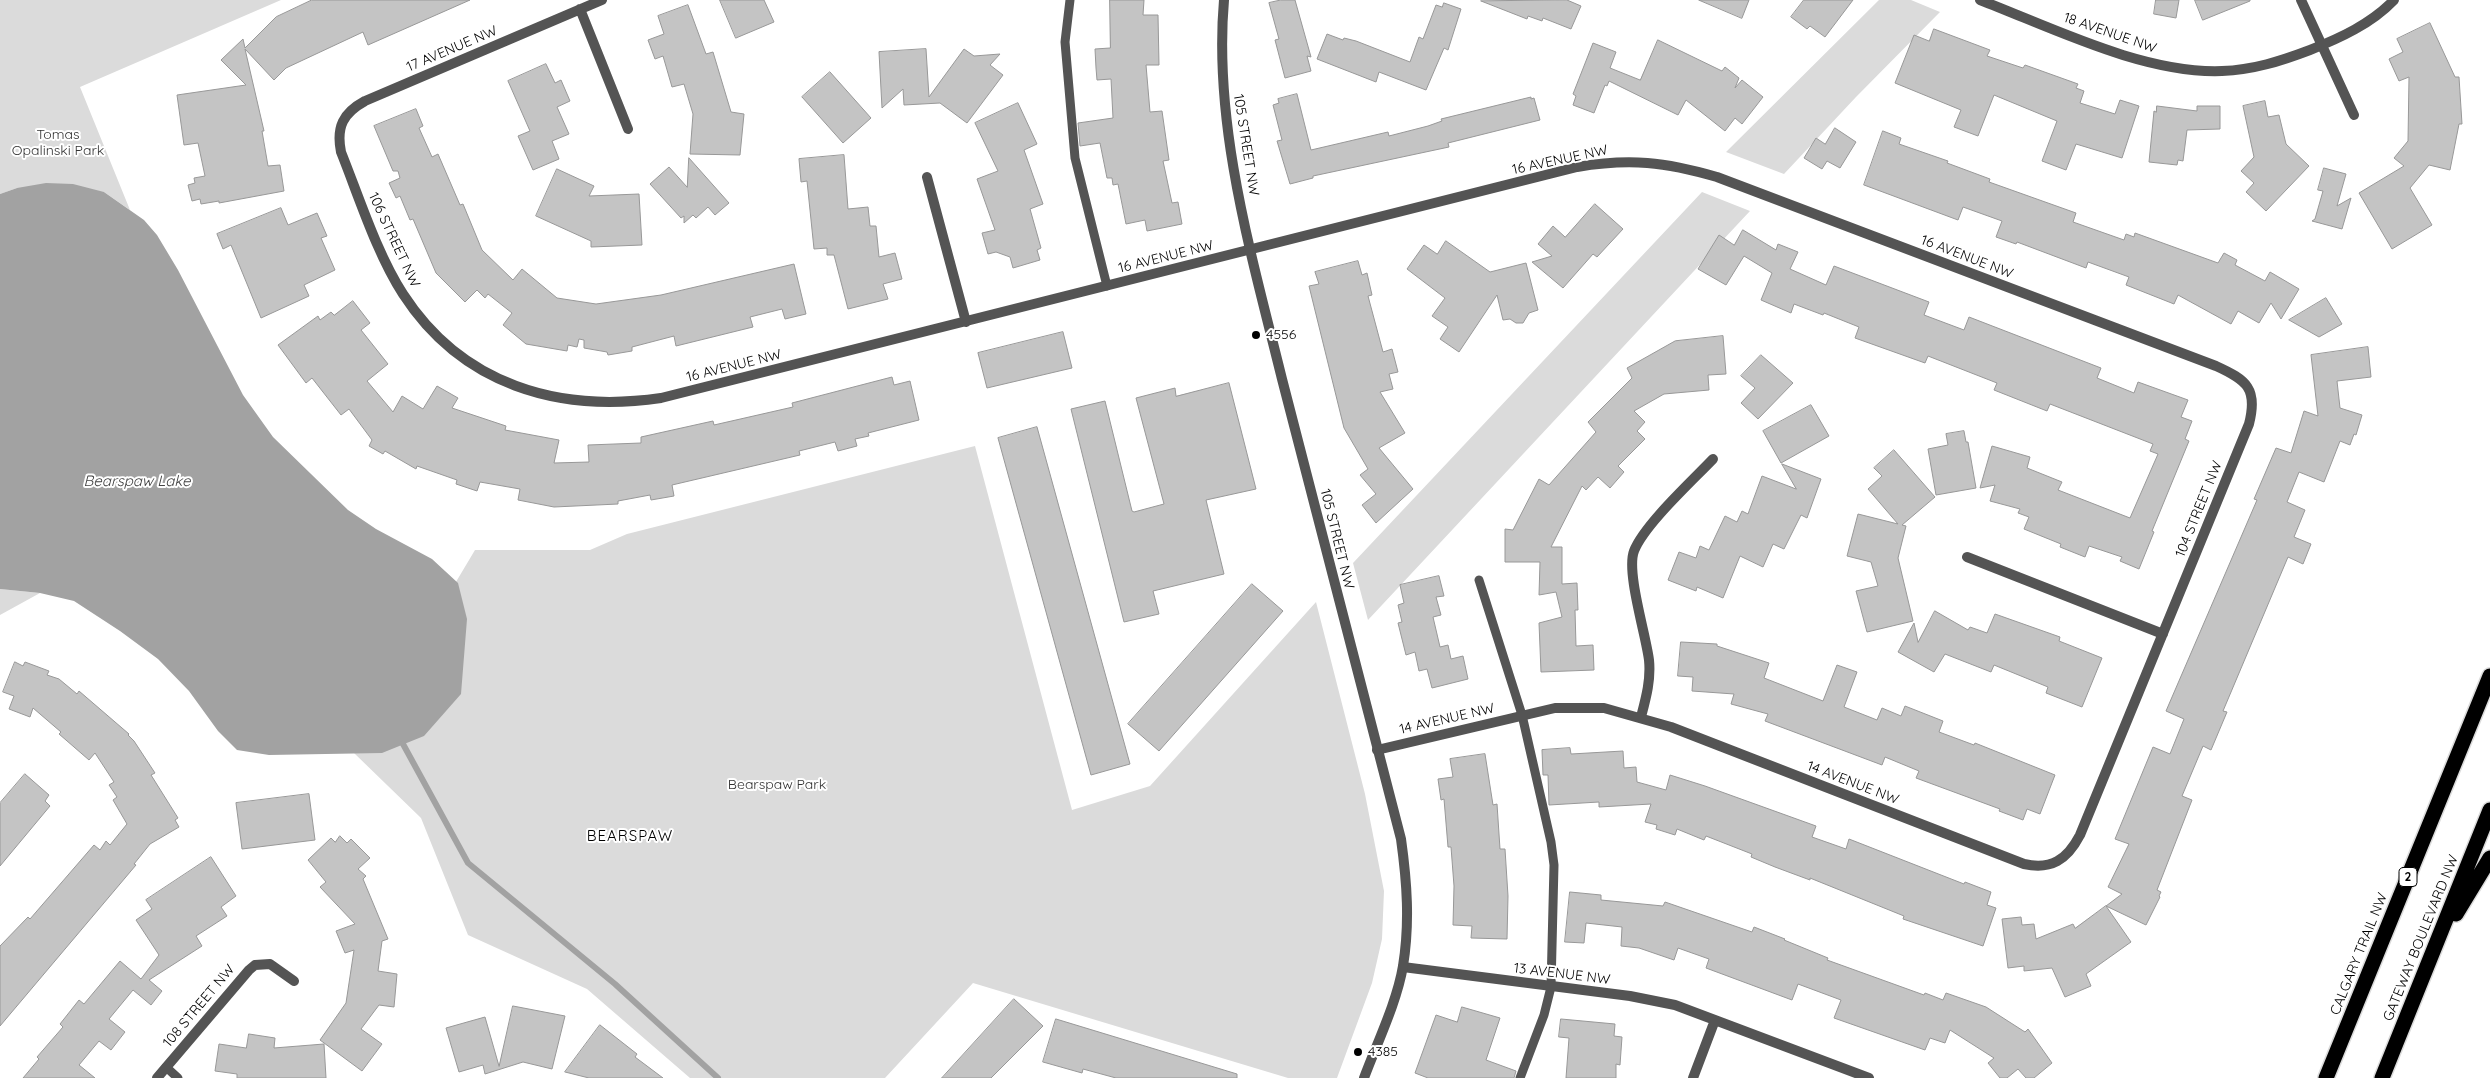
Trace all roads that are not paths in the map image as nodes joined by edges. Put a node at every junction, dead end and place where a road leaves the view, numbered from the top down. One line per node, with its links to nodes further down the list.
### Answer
1 (602, 0): 7 (street, 17 AVENUE NW)
2 (1070, 0): 14 (lane)
3 (1224, 0): 13 (street, 105 STREET NW)
4 (1980, 0): 8 (street, 18 AVENUE NW)
5 (2301, 0): 8 (street)
6 (2394, 0): 8 (street)
7 (580, 9): 10 (street, 17 AVENUE NW); 11 (street)
8 (2322, 45): 9 (street)
9 (2354, 115)
10 (340, 124): 16 (street, 106 STREET NW)
11 (628, 129)
12 (927, 177): 15 (street)
13 (1250, 250): 14 (street, 16 AVENUE NW); 17 (street, 16 AVENUE NW); 25 (street, 105 STREET NW)
14 (1107, 286): 15 (street, 16 AVENUE NW)
15 (966, 322): 16 (street, 16 AVENUE NW)
16 (506, 383)
17 (2251, 392): 21 (street, 104 STREET NW)
18 (1714, 459): 24 (street)
19 (1967, 557): 21 (street)
20 (1479, 580): 23 (lane)
21 (2163, 634): 28 (street, 104 STREET NW)
22 (2490, 676): 41 (highway, CALGARY TRAIL NW / 2)
23 (1522, 715): 24 (street, 14 AVENUE NW); 25 (street, 14 AVENUE NW); 32 (lane)
24 (1641, 717): 28 (street, 14 AVENUE NW)
25 (1377, 750): 30 (street, 105 STREET NW)
26 (2490, 810): 29 (highway, GATEWAY BOULEVARD NW)
27 (2490, 858): 29 (highway)
28 (2056, 864)
29 (2433, 951): 42 (highway, GATEWAY BOULEVARD NW)
30 (1403, 967): 32 (street, 13 AVENUE NW); 37 (street, 105 STREET NW)
31 (294, 981): 34 (street, 108 STREET NW)
32 (1551, 987): 33 (street, 13 AVENUE NW); 38 (lane)
33 (1715, 1020): 39 (street); 40 (street, 13 AVENUE NW)
34 (166, 1067): 35 (street, 108 STREET NW); 36 (lane)
35 (157, 1078)
36 (178, 1078)
37 (1364, 1078)
38 (1520, 1078)
39 (1693, 1078)
40 (1869, 1078)
41 (2326, 1078)
42 (2382, 1078)

